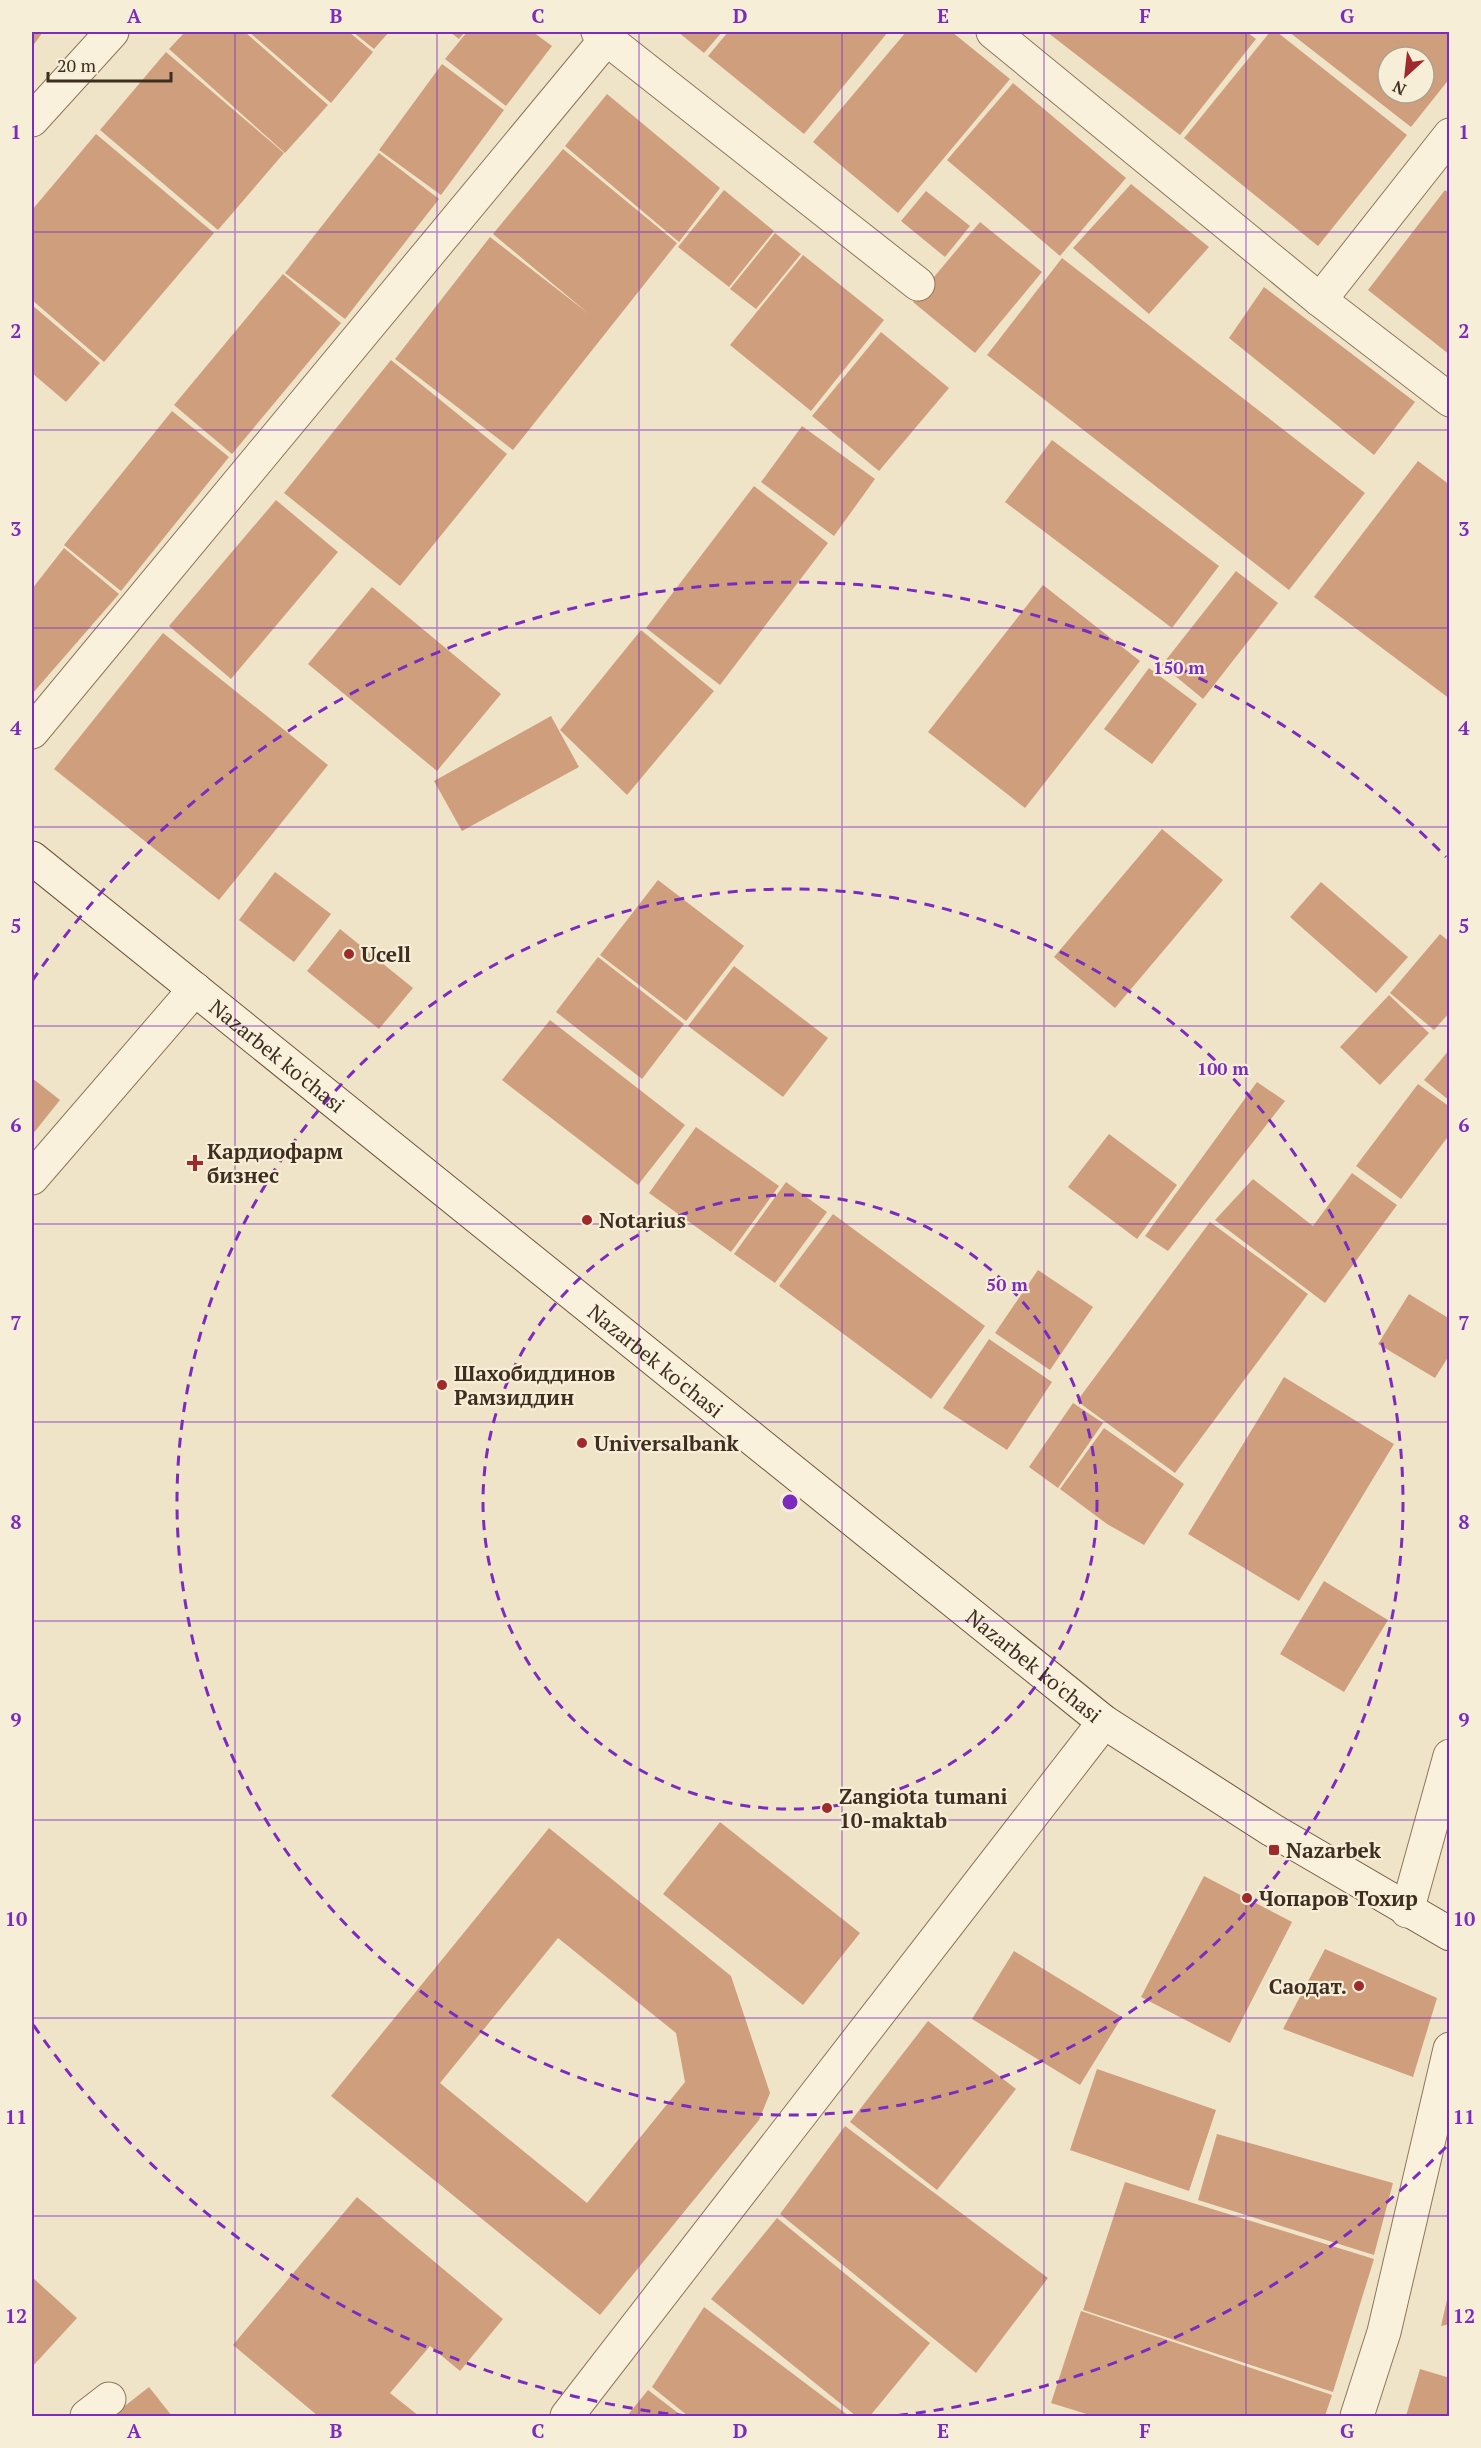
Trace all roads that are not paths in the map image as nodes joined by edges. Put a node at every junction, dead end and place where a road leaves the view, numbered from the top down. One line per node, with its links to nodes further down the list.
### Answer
1 (112, 32): 4 (street)
2 (993, 32): 7 (street)
3 (603, 35): 6 (street); 9 (street)
4 (32, 120)
5 (1449, 135): 7 (street)
6 (918, 284)
7 (1320, 300): 8 (street)
8 (1449, 400)
9 (32, 732)
10 (32, 858): 11 (street, Nazarbek ko'chasi)
11 (195, 989): 12 (street); 13 (street, Nazarbek ko'chasi)
12 (32, 1178)
13 (1104, 1722): 15 (street, Nazarbek ko'chasi); 18 (street)
14 (1449, 1756): 15 (street)
15 (1407, 1911): 16 (street, Nazarbek ko'chasi)
16 (1449, 1934)
17 (1449, 2049): 19 (street)
18 (567, 2416)
19 (1357, 2416)

